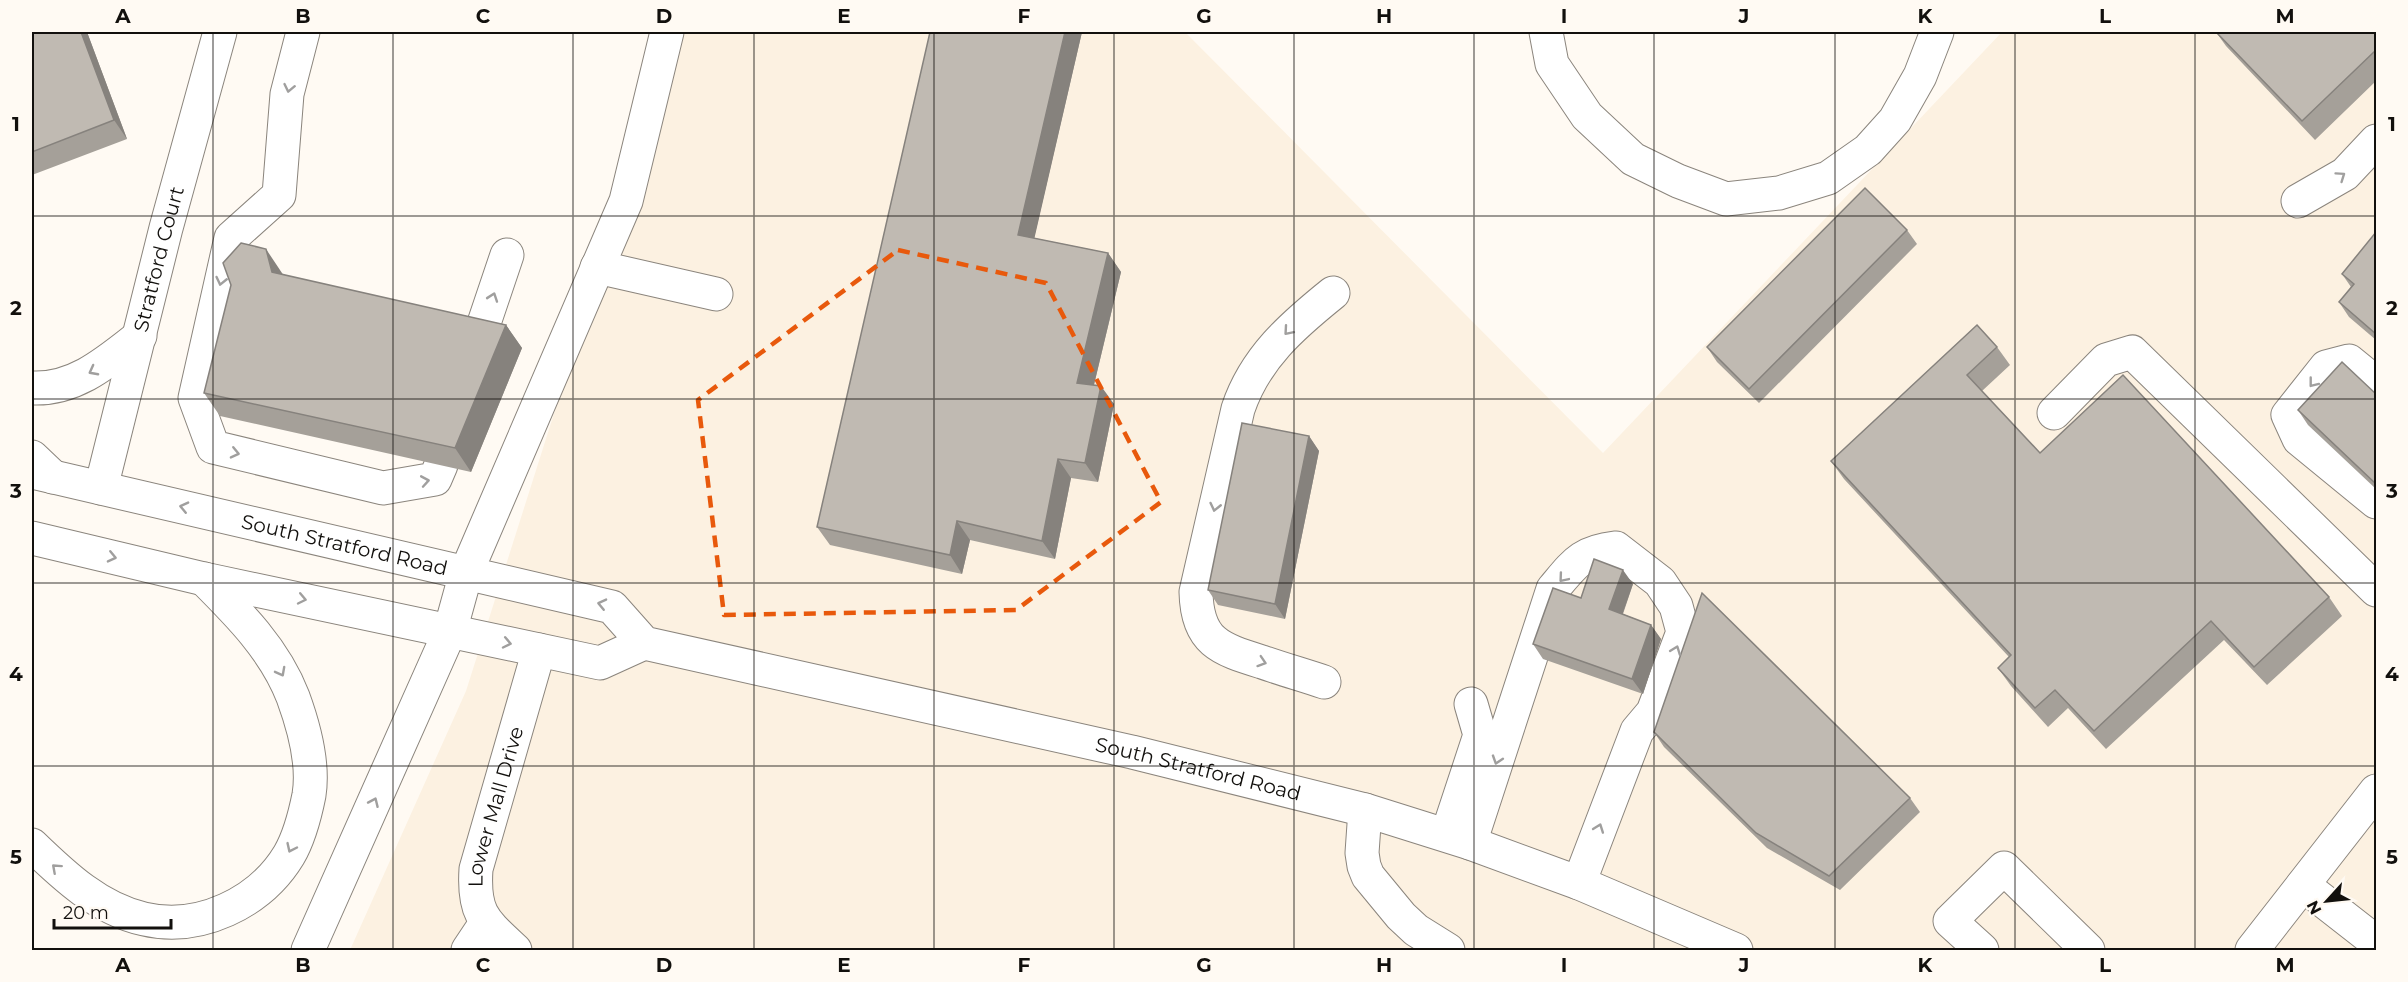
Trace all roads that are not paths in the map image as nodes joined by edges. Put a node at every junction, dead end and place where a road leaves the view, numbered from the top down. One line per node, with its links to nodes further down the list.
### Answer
1 (220, 32): 12 (main road, Stratford Court)
2 (303, 32): 17 (main road, one-way to 17)
3 (668, 32): 9 (main road)
4 (1546, 32): 5 (main road)
5 (1937, 32)
6 (2376, 141): 7 (main road, one-way to 6)
7 (2298, 201)
8 (507, 255): 13 (main road, one-way to 8)
9 (597, 267): 11 (main road); 22 (main road)
10 (1333, 293): 28 (main road, one-way to 28)
11 (716, 294)
12 (140, 336): 15 (main road, one-way to 15); 19 (main road, Stratford Court)
13 (479, 338)
14 (2376, 383): 20 (main road, one-way to 20)
15 (32, 388)
16 (2054, 413): 24 (main road)
17 (441, 465)
18 (39, 469): 19 (main road, South Stratford Road)
19 (101, 488): 22 (main road, South Stratford Road, one-way to 19)
20 (2376, 501)
21 (32, 538): 23 (main road, one-way to 23)
22 (466, 573): 25 (main road); 26 (main road, South Stratford Road, one-way to 22)
23 (204, 579): 25 (main road, one-way to 25); 33 (main road, one-way to 33)
24 (2376, 590)
25 (450, 631): 27 (main road, one-way to 27); 39 (main road, one-way to 25)
26 (644, 643): 27 (main road); 31 (main road, South Stratford Road)
27 (539, 650): 37 (main road, Lower Mall Drive)
28 (1324, 682)
29 (1471, 704): 32 (main road)
30 (2376, 791): 36 (main road)
31 (1365, 810): 32 (main road, South Stratford Road); 42 (main road)
32 (1458, 839): 35 (main road, South Stratford Road); 35 (main road, one-way to 32)
33 (32, 845)
34 (2016, 879): 44 (main road); 45 (main road); 46 (main road)
35 (1579, 883): 43 (main road, South Stratford Road)
36 (2303, 885): 38 (main road); 47 (main road)
37 (486, 923): 40 (main road); 41 (main road, Lower Mall Drive)
38 (2376, 942)
39 (308, 951)
40 (468, 951)
41 (515, 951)
42 (1448, 951)
43 (1736, 951)
44 (1982, 951)
45 (2059, 951)
46 (2088, 951)
47 (2252, 951)

